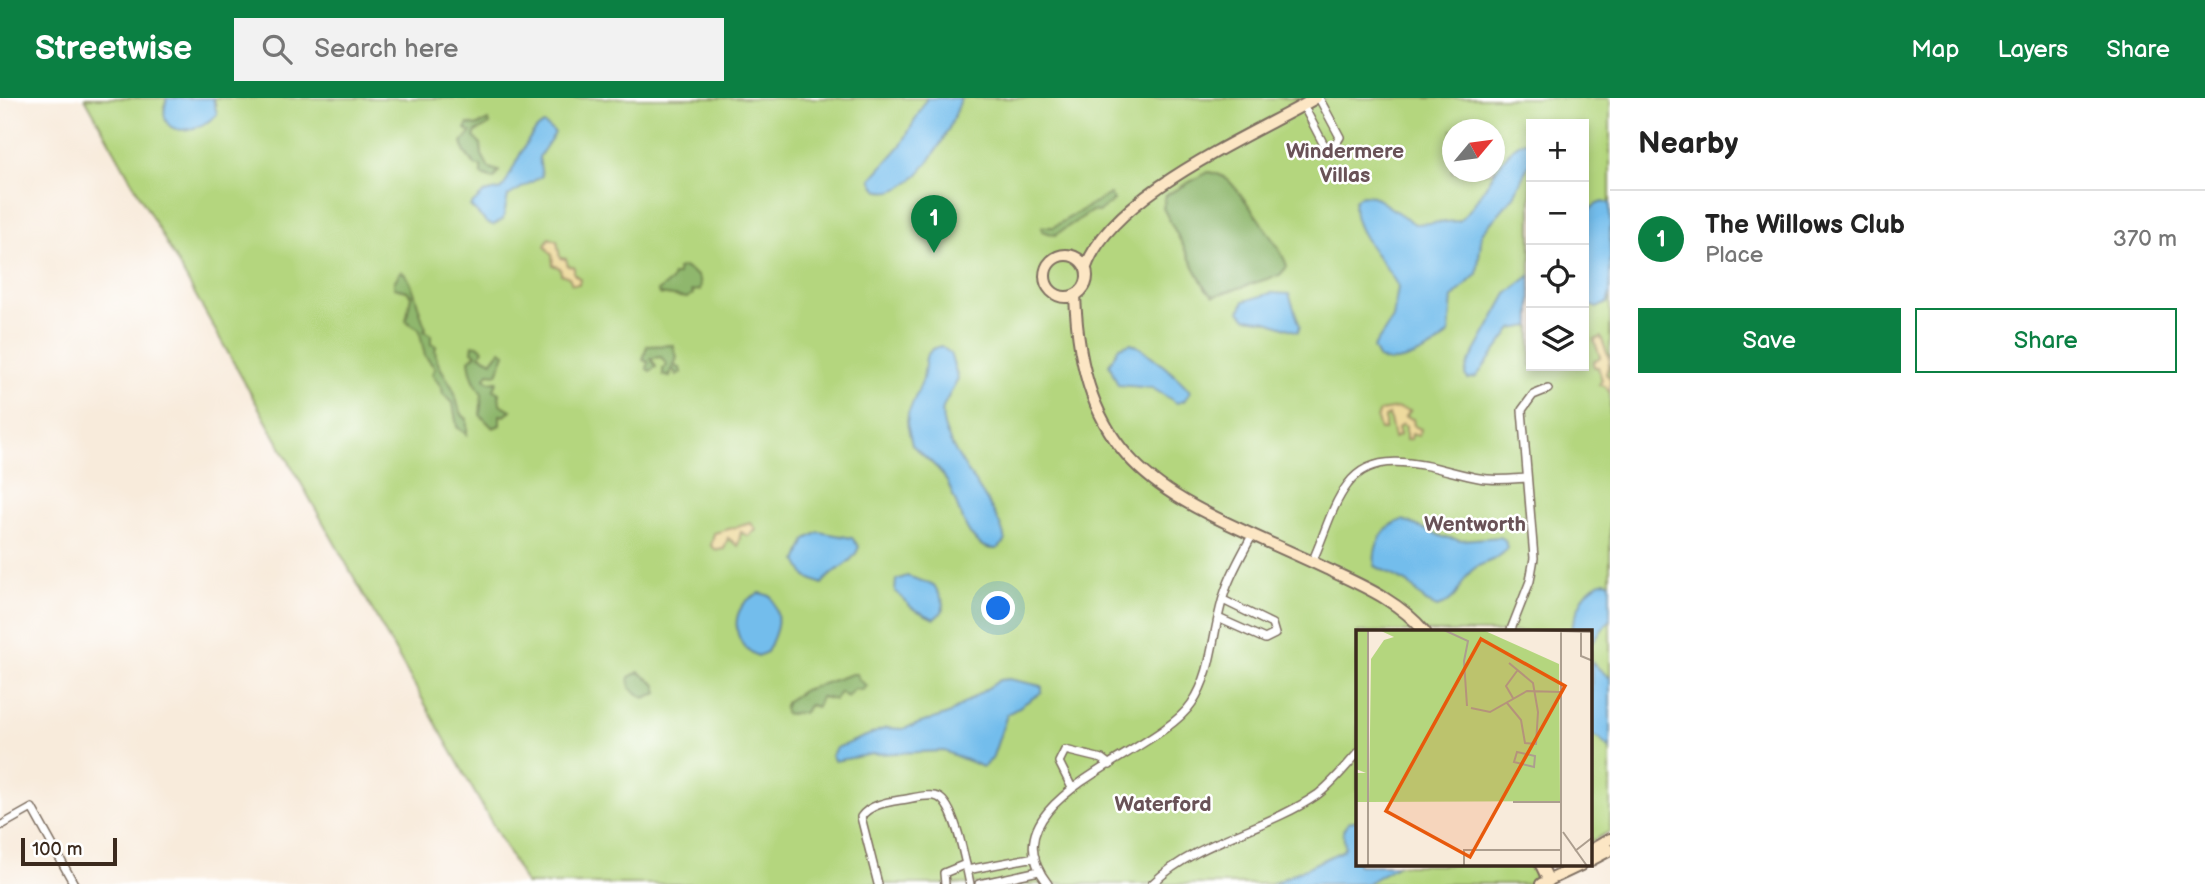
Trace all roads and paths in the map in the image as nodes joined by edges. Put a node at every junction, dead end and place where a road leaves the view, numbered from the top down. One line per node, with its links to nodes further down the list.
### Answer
1 (1318, 98): 2 (street); 2 (street)
2 (1303, 106): 3 (street)
3 (1095, 247): 4 (street); 5 (street)
4 (1076, 257): 5 (street); 7 (street)
5 (1086, 267): 6 (street)
6 (1075, 295): 7 (street); 8 (street)
7 (1062, 297): 8 (street)
8 (1076, 326): 11 (street)
9 (1548, 390): 10 (street)
10 (1527, 478): 12 (street); 16 (street)
11 (1253, 534): 12 (street); 13 (street)
12 (1312, 562): 15 (street)
13 (1223, 600): 14 (street); 14 (street)
14 (1218, 618): 18 (street)
15 (1423, 630)
16 (1511, 630)
17 (1356, 754): 37 (street)
18 (1110, 765): 19 (street); 19 (street)
19 (1072, 788): 24 (street)
20 (0, 826): 31 (street)
21 (1610, 839): 22 (street)
22 (1592, 849)
23 (1610, 850): 25 (street)
24 (1035, 857): 28 (street); 29 (street)
25 (1592, 859)
26 (1564, 866): 30 (street)
27 (1578, 866): 30 (street)
28 (967, 867): 32 (street); 33 (street); 34 (street)
29 (1039, 871): 35 (street); 36 (street)
30 (1549, 876): 38 (street)
31 (74, 884)
32 (878, 884)
33 (945, 884)
34 (970, 884)
35 (979, 884)
36 (1048, 884)
37 (1152, 884)
38 (1534, 884)

